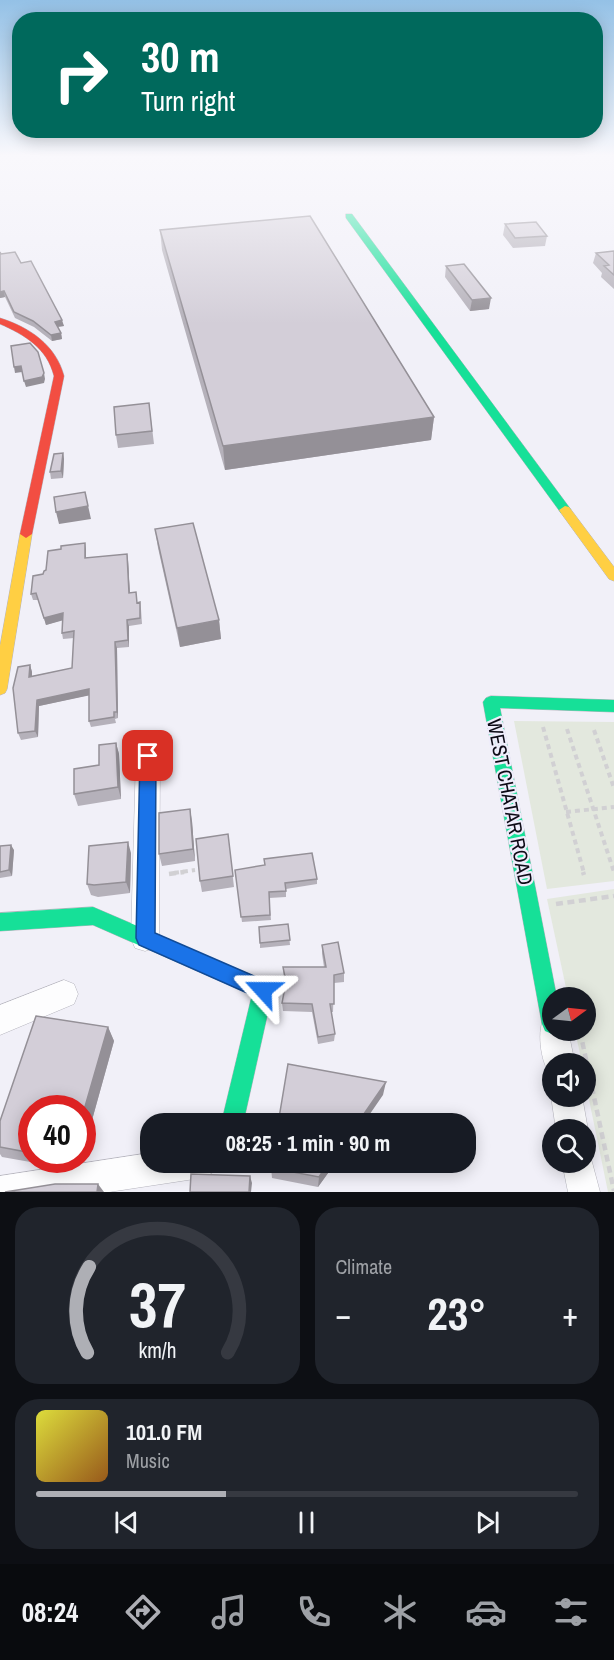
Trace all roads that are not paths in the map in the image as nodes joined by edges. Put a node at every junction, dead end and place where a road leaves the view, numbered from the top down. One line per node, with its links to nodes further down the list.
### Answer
1 (349, 216): 3 (street)
2 (0, 321): 4 (street)
3 (614, 576)
4 (0, 688)
5 (614, 706): 9 (street, WEST CHATAR ROAD)
6 (148, 756): 8 (street)
7 (0, 922): 8 (street)
8 (145, 938): 12 (street)
9 (545, 987)
10 (64, 994): 11 (street)
11 (0, 1020)
12 (235, 1113)
13 (140, 1171): 15 (street)
14 (580, 1173): 16 (street)
15 (0, 1192)
16 (584, 1192)

